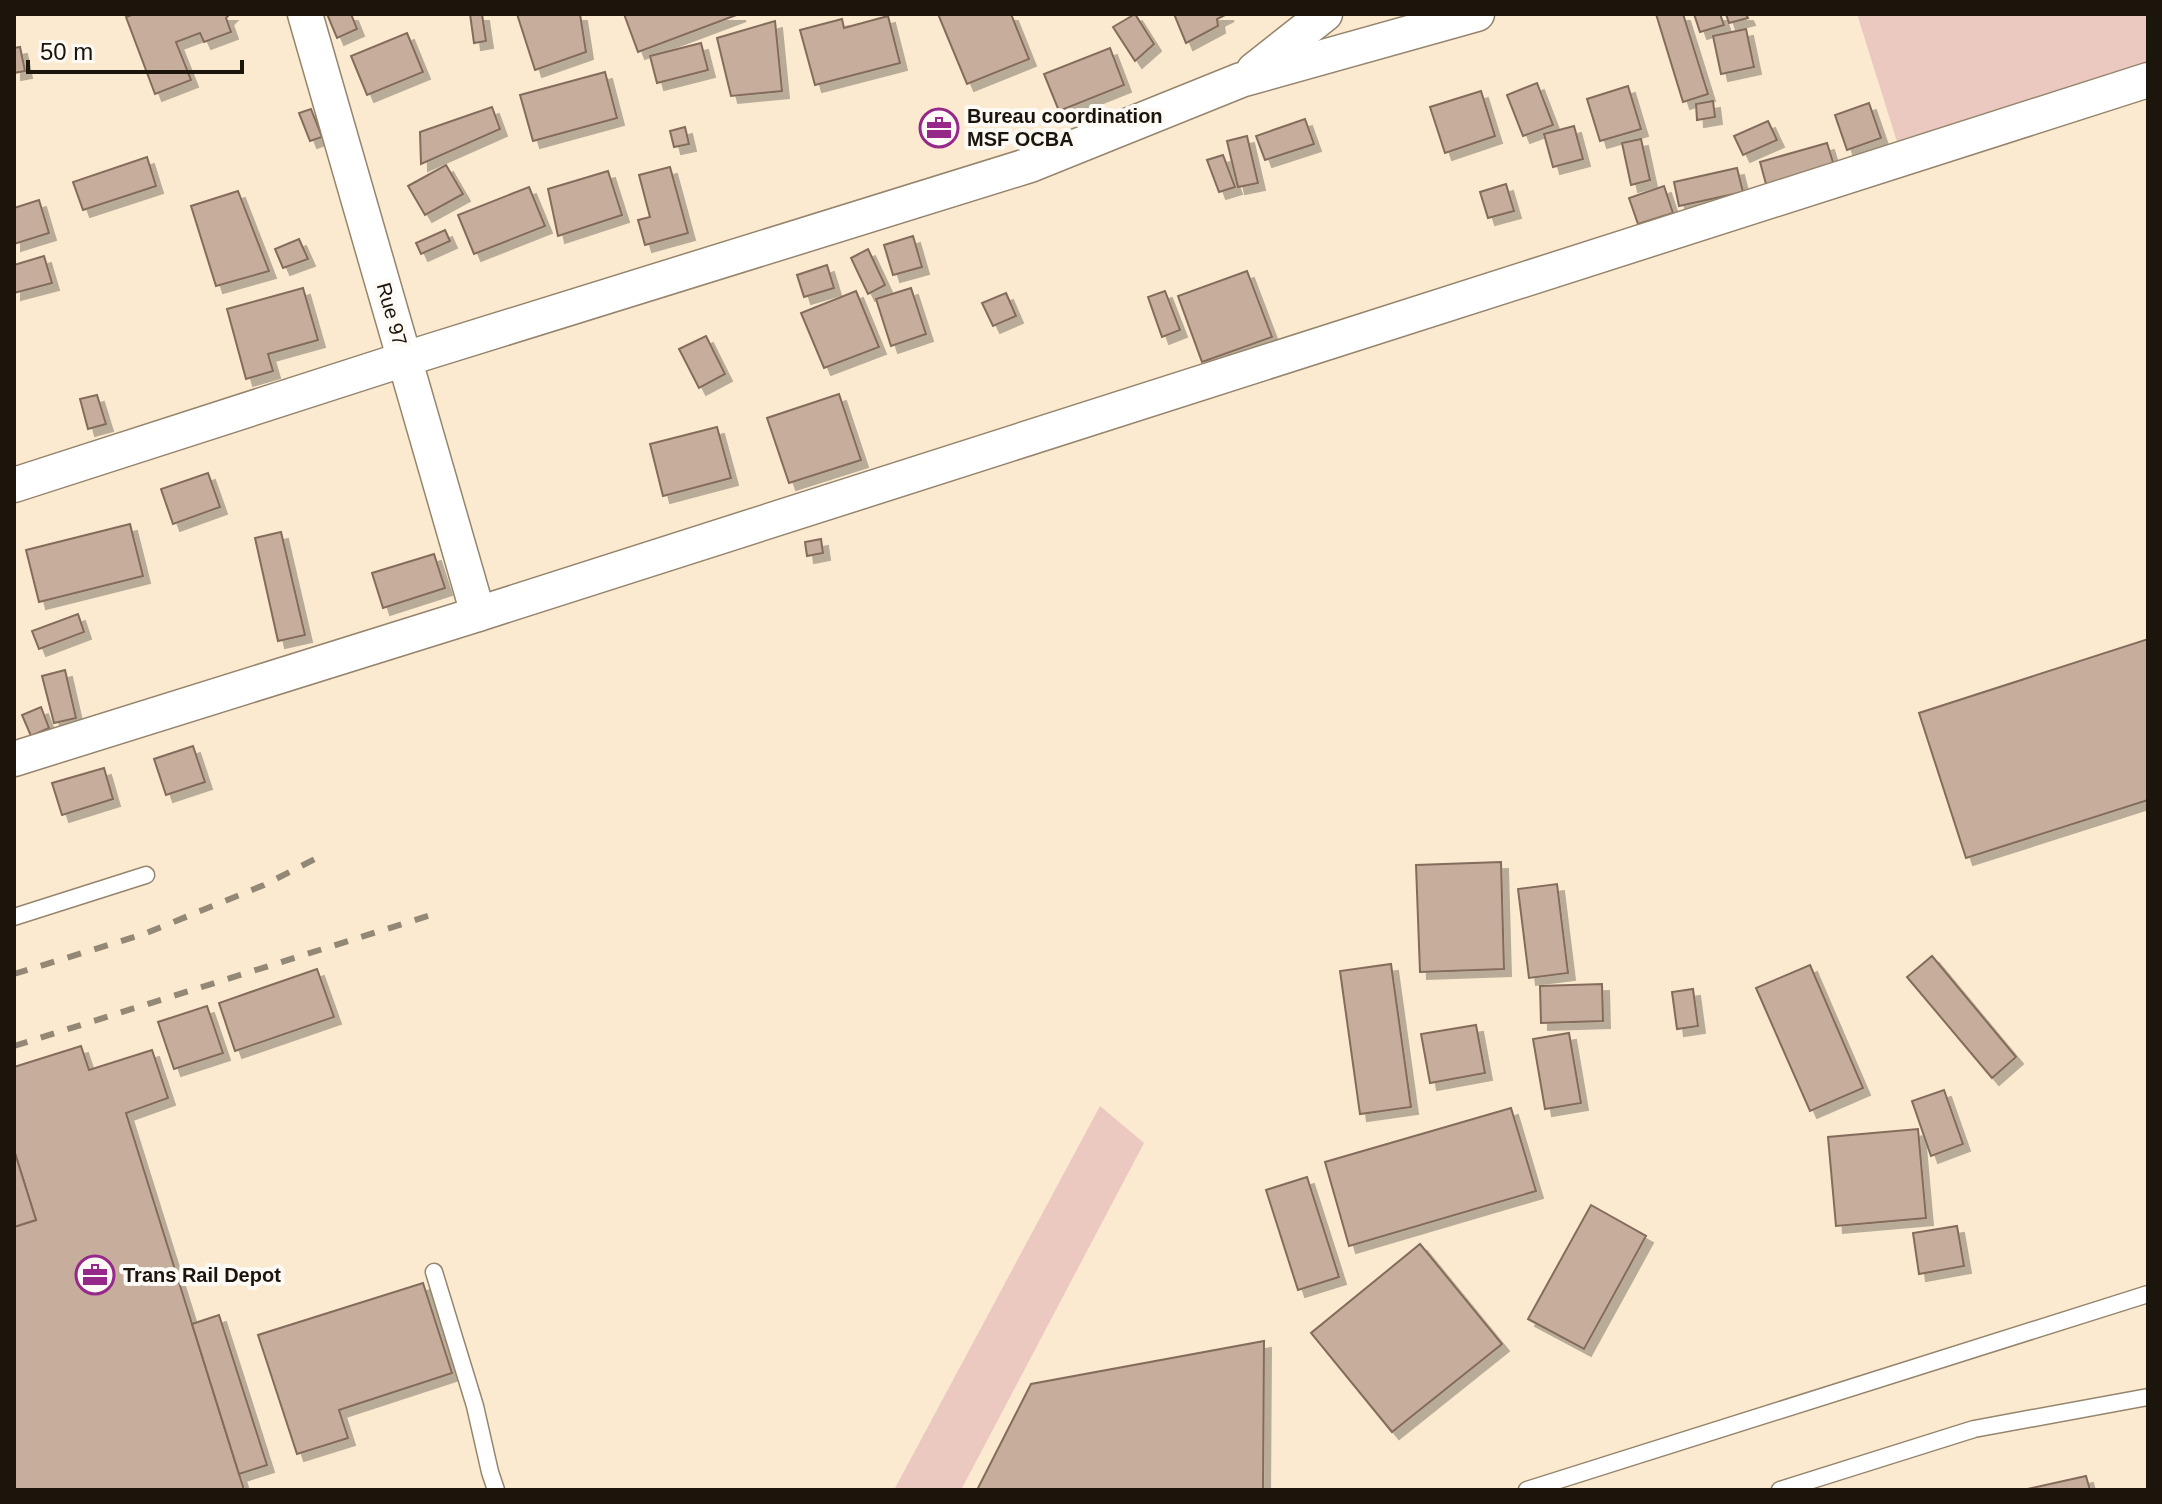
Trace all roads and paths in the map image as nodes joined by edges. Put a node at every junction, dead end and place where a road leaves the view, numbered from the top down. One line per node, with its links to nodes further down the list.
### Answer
1 (305, 14): 6 (street, Rue 97)
2 (1325, 14): 4 (street)
3 (1477, 14): 4 (street)
4 (1241, 80): 6 (street)
5 (2148, 80): 8 (street)
6 (405, 359): 7 (street); 8 (street, Rue 97)
7 (14, 485)
8 (478, 614): 9 (street)
9 (14, 759)
10 (146, 875): 11 (lane)
11 (14, 917)
12 (434, 1272): 15 (lane)
13 (2148, 1294): 16 (lane)
14 (2148, 1397): 17 (lane)
15 (496, 1490)
16 (1527, 1490)
17 (1780, 1490)

